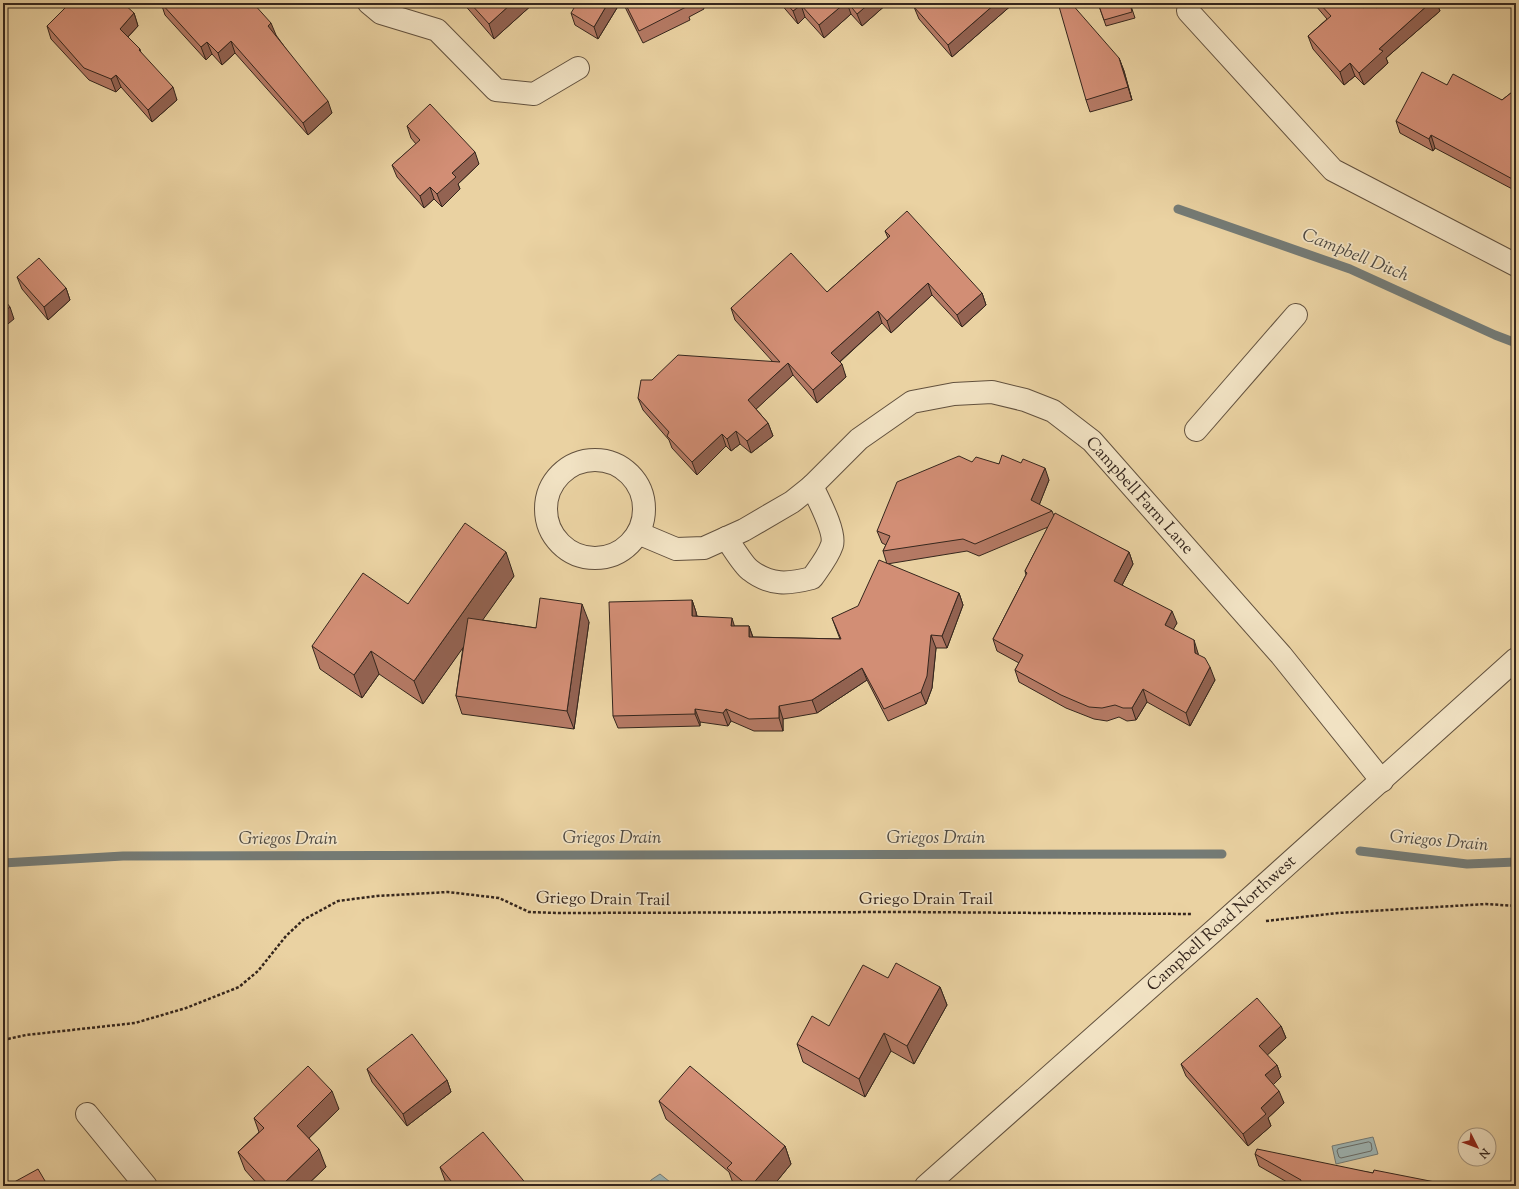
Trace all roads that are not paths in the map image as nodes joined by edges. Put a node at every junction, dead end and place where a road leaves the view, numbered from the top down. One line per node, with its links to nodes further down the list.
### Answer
1 (368, 3): 3 (street)
2 (1188, 12): 4 (street)
3 (578, 68)
4 (1516, 265)
5 (1296, 315): 6 (street)
6 (1196, 430)
7 (812, 486): 9 (street, Campbell Farm Lane); 9 (street); 11 (street, Campbell Farm Lane)
8 (638, 534): 8 (street); 9 (street, Campbell Farm Lane)
9 (726, 538)
10 (1516, 659): 11 (street, Campbell Road Northwest)
11 (1382, 780): 14 (street, Campbell Road Northwest)
12 (87, 1114): 13 (street)
13 (146, 1186)
14 (926, 1186)

